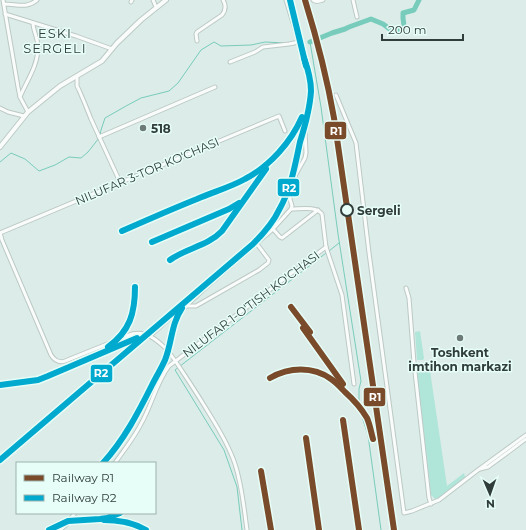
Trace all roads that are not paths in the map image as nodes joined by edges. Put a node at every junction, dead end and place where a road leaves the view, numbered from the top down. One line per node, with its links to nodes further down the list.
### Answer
1 (37, 0): 9 (street)
2 (153, 0): 10 (street)
3 (166, 0): 10 (street)
4 (223, 0): 14 (street)
5 (286, 0): 16 (street)
6 (313, 0): 7 (street)
7 (323, 0)
8 (353, 0): 12 (street)
9 (3, 2): 11 (street)
10 (156, 7): 15 (street)
11 (5, 14): 13 (street); 20 (street)
12 (357, 17)
13 (33, 23): 15 (street); 20 (street)
14 (197, 41)
15 (112, 49): 17 (street)
16 (230, 62)
17 (77, 76): 23 (street); 26 (street)
18 (215, 87): 26 (street)
19 (336, 95): 44 (street)
20 (20, 97): 23 (street)
21 (0, 108): 24 (street)
22 (310, 111): 29 (street)
23 (28, 112): 24 (street)
24 (24, 116): 27 (street)
25 (285, 131): 28 (street, NILUFAR 3-TOR KO'CHASI)
26 (99, 137): 28 (street)
27 (0, 147)
28 (120, 182): 32 (street, NILUFAR 3-TOR KO'CHASI)
29 (291, 209): 30 (street); 31 (street)
30 (318, 210): 31 (street); 34 (street)
31 (272, 229): 33 (street)
32 (0, 233): 37 (street)
33 (257, 244): 36 (street); 36 (street)
34 (326, 247): 38 (street, NILUFAR 1-O'TISH KO'CHASI); 39 (street)
35 (406, 288): 44 (street)
36 (186, 306): 37 (street)
37 (150, 336): 38 (street)
38 (175, 361): 43 (street, NILUFAR 1-O'TISH KO'CHASI); 47 (street)
39 (354, 384)
40 (526, 435): 42 (street)
41 (526, 439): 42 (street)
42 (519, 442): 44 (street)
43 (116, 462)
44 (431, 504)
45 (74, 514): 46 (street)
46 (60, 530)
47 (247, 530)

